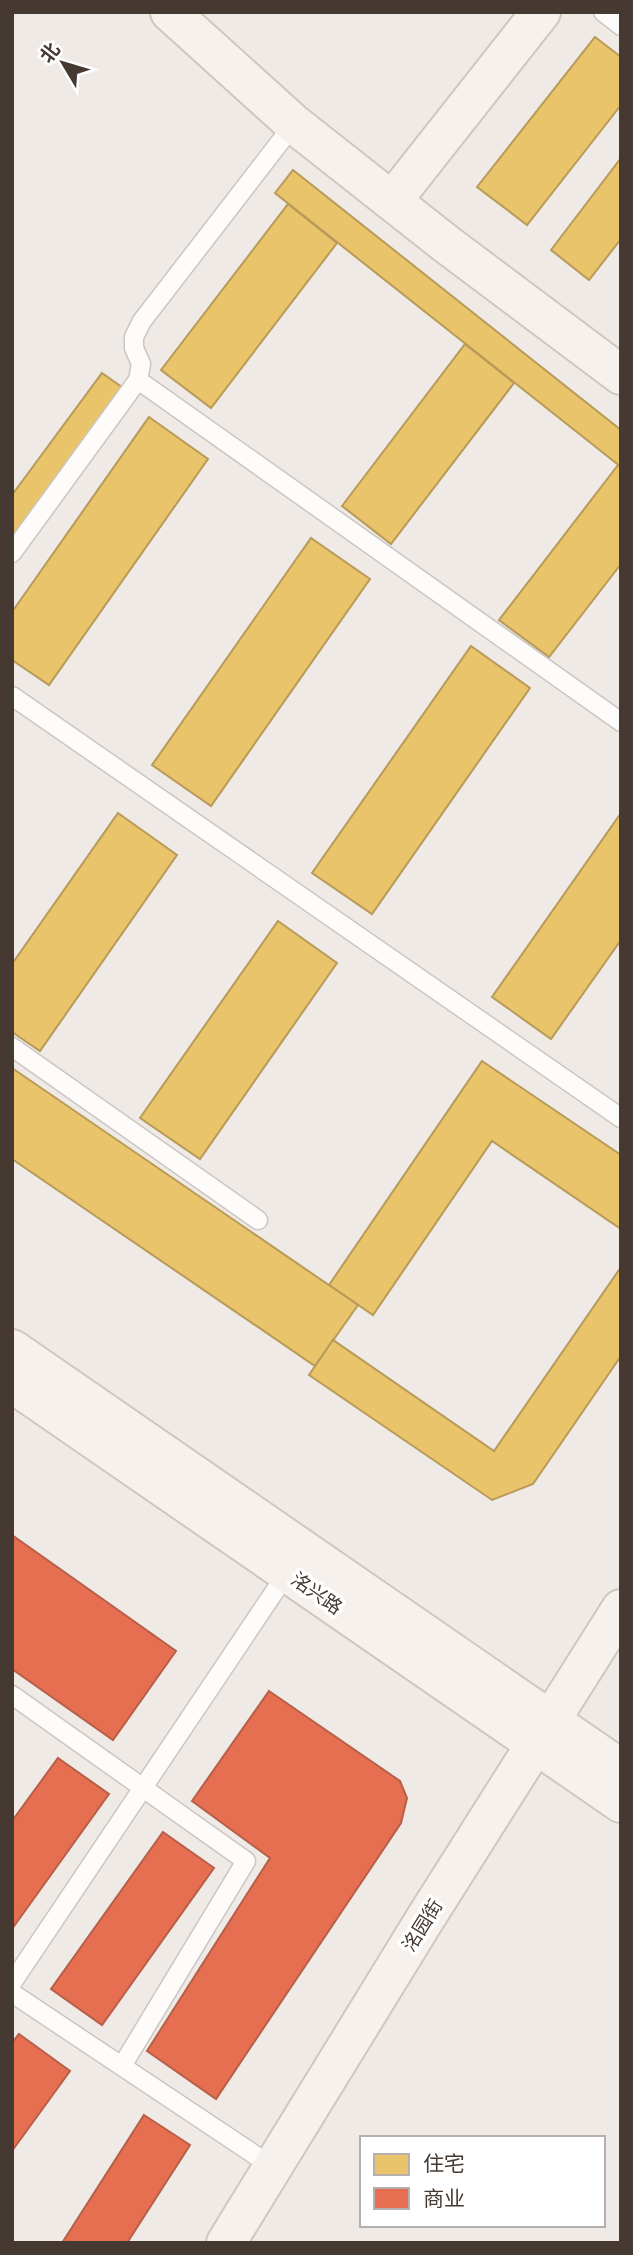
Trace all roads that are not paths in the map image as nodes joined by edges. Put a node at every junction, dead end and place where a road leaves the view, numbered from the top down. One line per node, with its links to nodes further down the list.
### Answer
1 (170, 12): 5 (street)
2 (541, 12): 6 (street)
3 (603, 12): 4 (lane)
4 (621, 26)
5 (294, 124): 6 (street); 8 (lane)
6 (393, 201): 7 (street)
7 (621, 376)
8 (138, 380): 9 (lane); 11 (lane)
9 (12, 553)
10 (12, 696): 13 (lane)
11 (621, 722)
12 (12, 1047): 14 (lane)
13 (621, 1118)
14 (258, 1220)
15 (12, 1349): 20 (street, 洺兴路)
16 (12, 1383): 17 (street, 洺兴路)
17 (287, 1573): 20 (street, 洺兴路); 22 (lane)
18 (621, 1609): 20 (street, 洺园街)
19 (12, 1695): 22 (lane)
20 (543, 1732): 21 (street, 洺兴路); 23 (street, 洺兴路); 27 (street, 洺园街)
21 (621, 1769)
22 (143, 1788): 24 (lane); 26 (lane)
23 (621, 1803)
24 (12, 1983)
25 (12, 1993): 26 (lane)
26 (122, 2066): 27 (lane)
27 (272, 2167): 28 (street, 洺园街)
28 (226, 2243)

